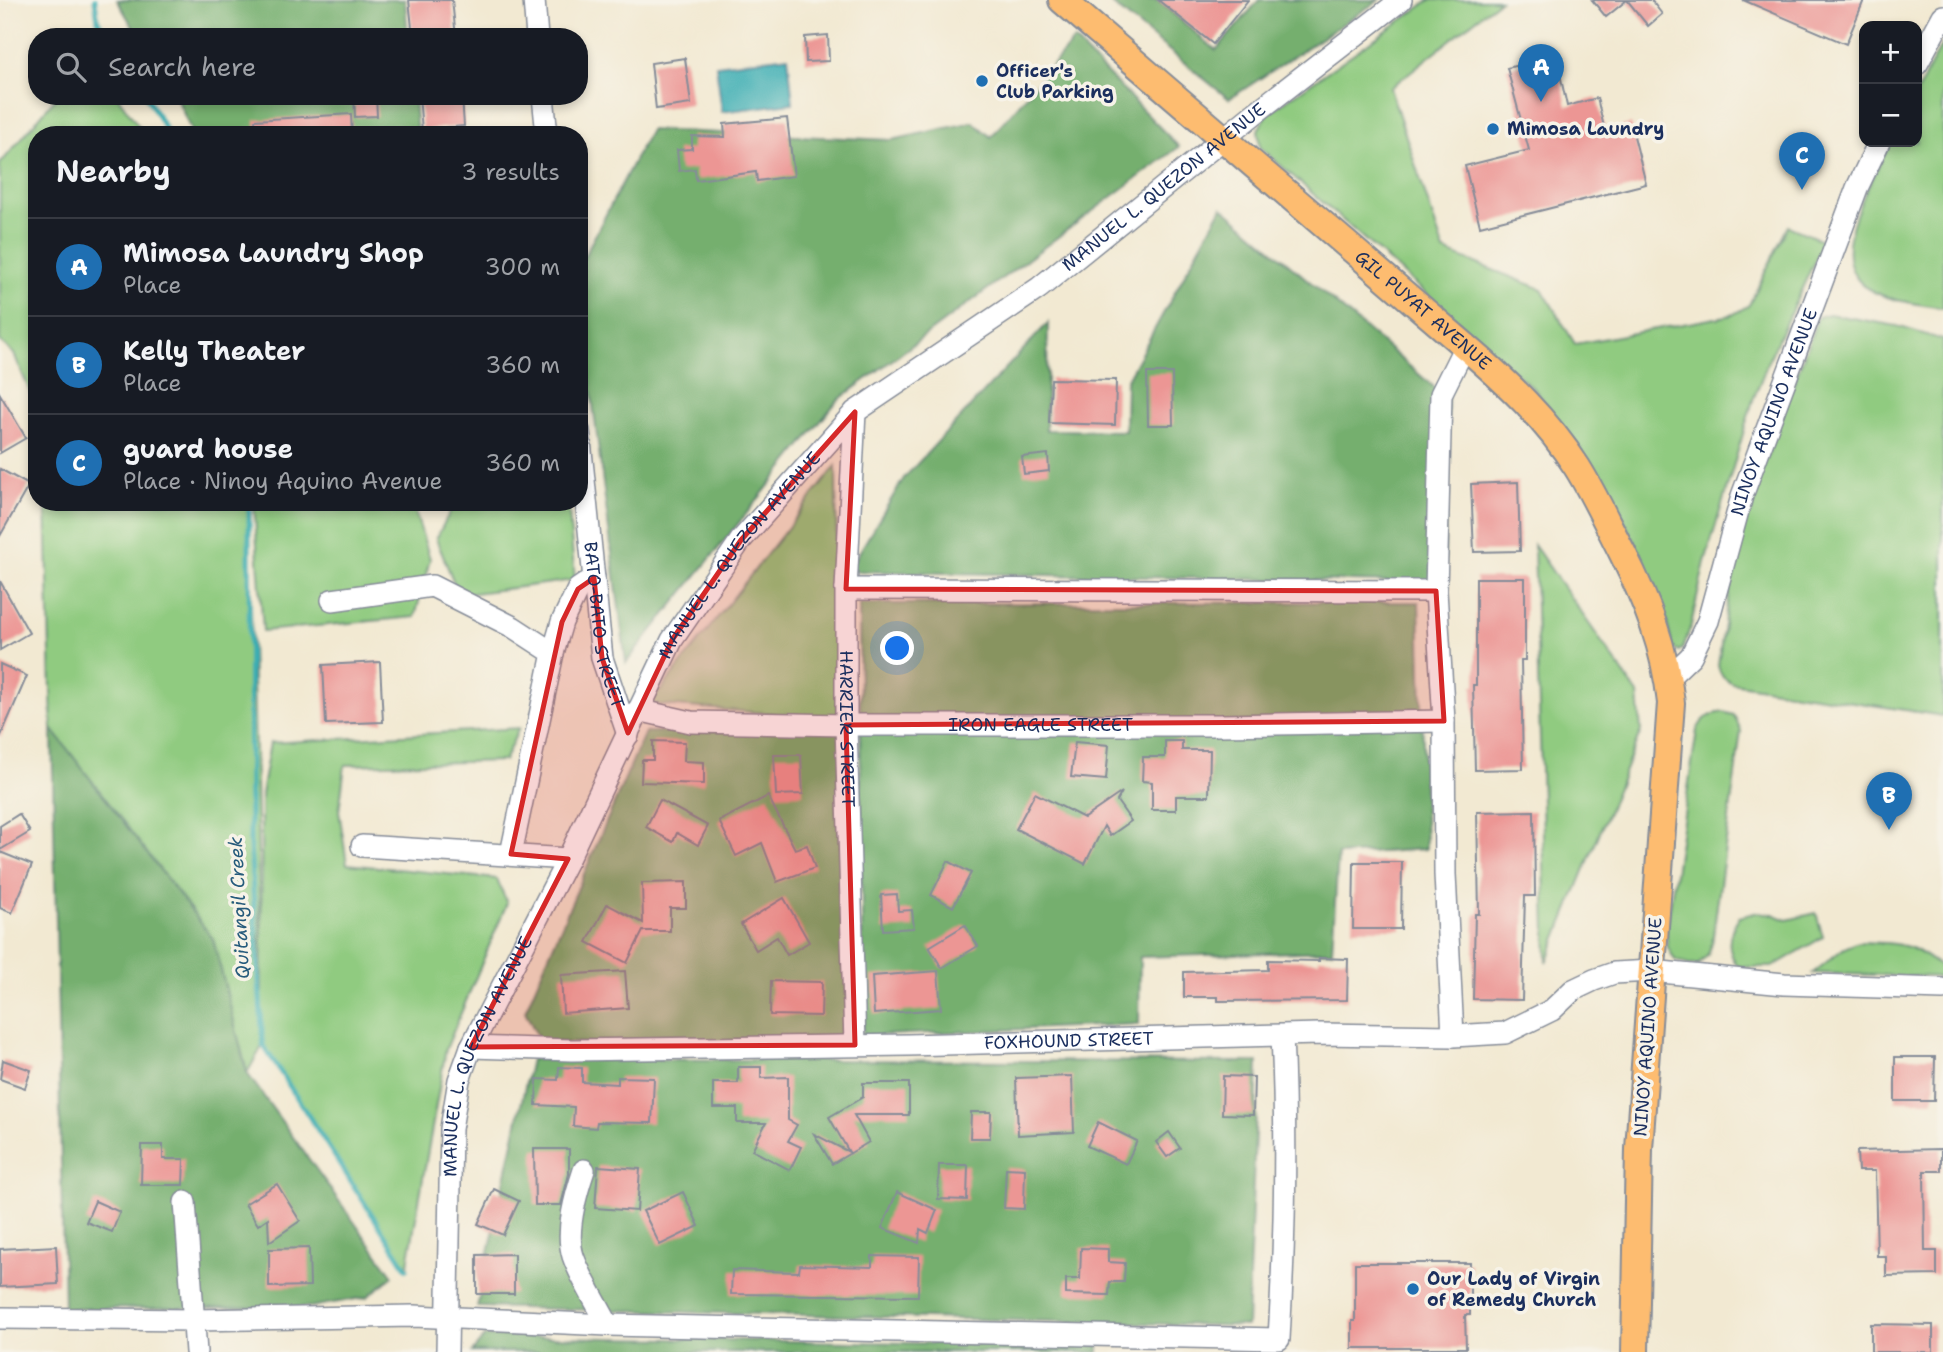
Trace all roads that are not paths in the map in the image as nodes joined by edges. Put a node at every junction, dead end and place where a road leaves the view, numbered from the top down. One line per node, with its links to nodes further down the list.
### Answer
1 (534, 0): 5 (street)
2 (1062, 0): 9 (main road, GIL PUYAT AVENUE)
3 (1401, 0): 9 (street, MANUEL L. QUEZON AVENUE)
4 (1943, 16): 6 (street)
5 (536, 28)
6 (1922, 55)
7 (544, 105): 8 (street)
8 (546, 126)
9 (1223, 138): 11 (main road, GIL PUYAT AVENUE); 12 (street, MANUEL L. QUEZON AVENUE)
10 (1877, 147): 19 (street, NINOY AQUINO AVENUE)
11 (1465, 346): 16 (street); 19 (main road, GIL PUYAT AVENUE)
12 (855, 412): 15 (street, HARRIER STREET); 20 (street, MANUEL L. QUEZON AVENUE)
13 (587, 511): 14 (street, BATO-BATO STREET)
14 (594, 578): 18 (street); 23 (street, BATO-BATO STREET)
15 (846, 589): 16 (street); 22 (street, HARRIER STREET)
16 (1436, 592): 21 (street)
17 (332, 600): 18 (street)
18 (553, 653): 25 (street)
19 (1669, 691): 27 (main road, NINOY AQUINO AVENUE)
20 (638, 710): 22 (street, IRON EAGLE STREET); 23 (street, MANUEL L. QUEZON AVENUE)
21 (1444, 721): 22 (street, IRON EAGLE STREET); 30 (street)
22 (846, 725): 31 (street, HARRIER STREET)
23 (628, 734): 26 (street, MANUEL L. QUEZON AVENUE)
24 (362, 846): 25 (street)
25 (511, 854): 26 (street)
26 (568, 859): 32 (street, MANUEL L. QUEZON AVENUE)
27 (1651, 971): 28 (street, FOXHOUND STREET); 30 (street, FOXHOUND STREET); 42 (main road, NINOY AQUINO AVENUE)
28 (1943, 989)
29 (1282, 1036): 30 (street, FOXHOUND STREET); 31 (street, FOXHOUND STREET); 39 (street)
30 (1453, 1036)
31 (855, 1045): 32 (street, FOXHOUND STREET)
32 (471, 1048): 35 (street, MANUEL L. QUEZON AVENUE)
33 (584, 1170): 38 (street)
34 (185, 1202): 37 (street)
35 (447, 1317): 37 (street); 38 (street); 41 (street, MANUEL L. QUEZON AVENUE)
36 (0, 1318): 37 (street)
37 (195, 1320): 40 (street)
38 (608, 1325): 39 (street)
39 (1113, 1343)
40 (196, 1352)
41 (447, 1352)
42 (1635, 1352)

